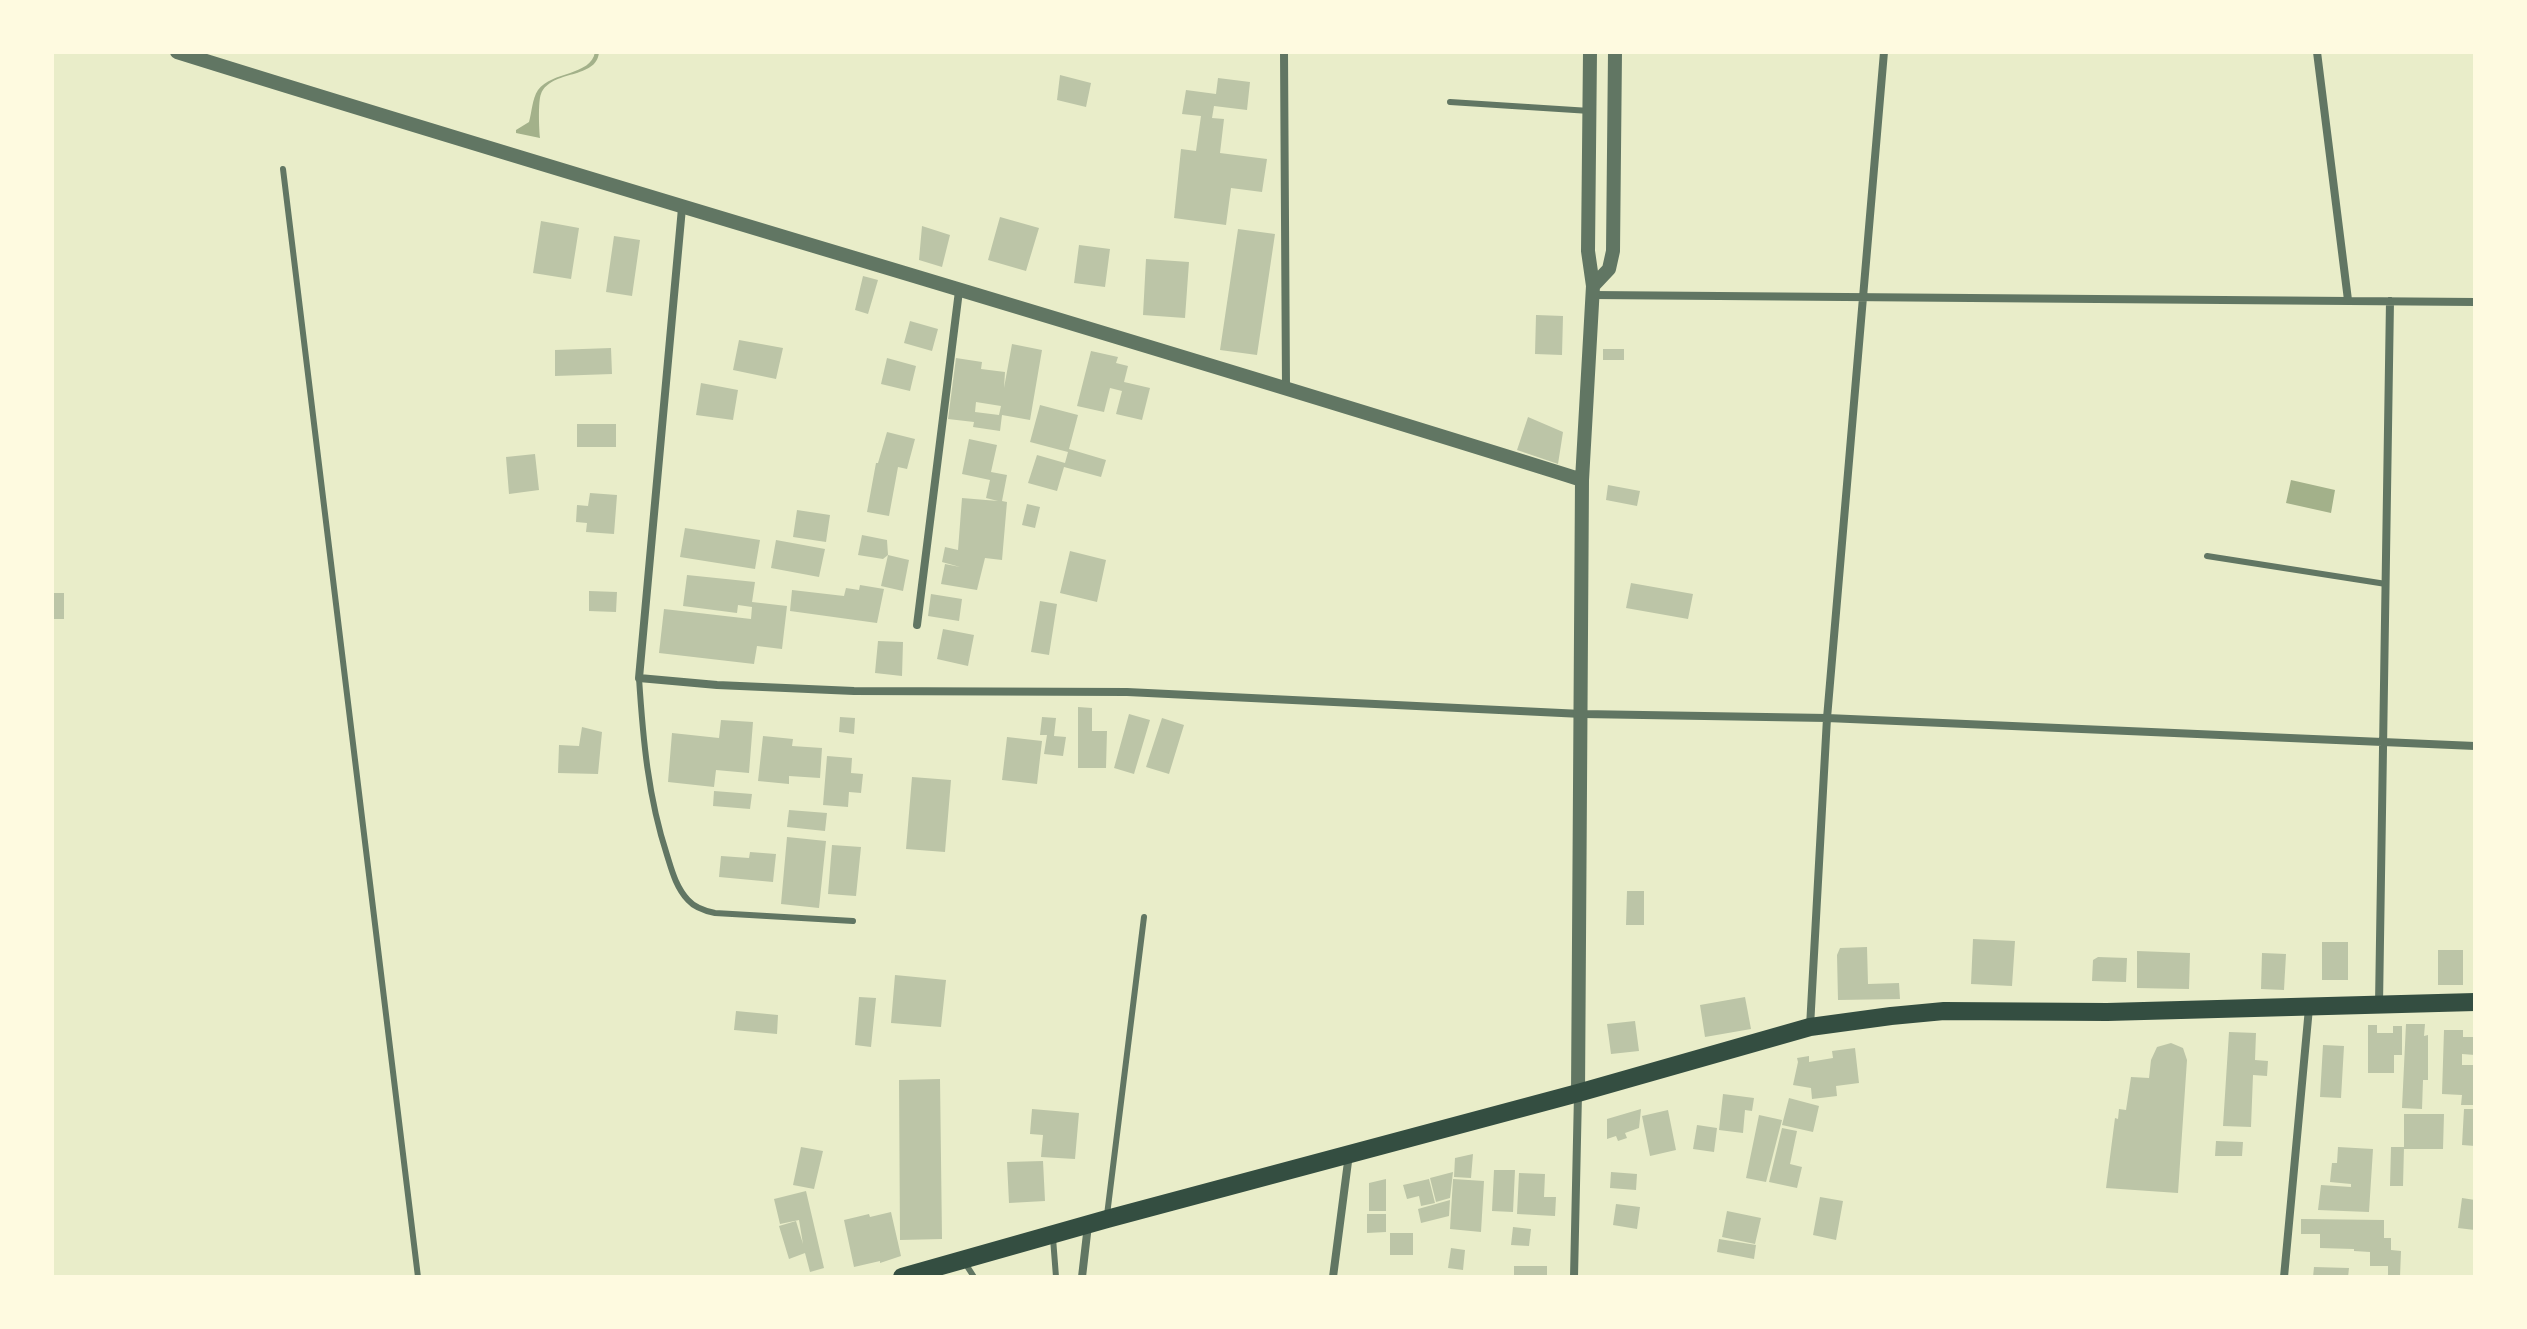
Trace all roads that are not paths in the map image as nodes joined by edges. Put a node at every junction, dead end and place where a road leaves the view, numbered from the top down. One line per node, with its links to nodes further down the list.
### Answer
1 (177, 52): 10 (street)
2 (1284, 52): 17 (street)
3 (1590, 52): 8 (street)
4 (1615, 52): 12 (street)
5 (1884, 52): 13 (street)
6 (2317, 52): 14 (street)
7 (1450, 102): 8 (lane)
8 (1590, 111): 12 (street)
9 (283, 169): 38 (lane)
10 (682, 208): 11 (street); 22 (street)
11 (959, 291): 17 (street); 21 (street)
12 (1593, 291): 13 (street); 18 (street)
13 (1863, 297): 14 (street); 24 (street)
14 (2348, 300): 15 (street)
15 (2390, 301): 16 (street); 20 (street)
16 (2475, 302)
17 (1286, 387): 18 (street)
18 (1582, 480): 23 (street)
19 (2207, 556): 20 (lane)
20 (2386, 584): 25 (street)
21 (917, 625)
22 (639, 678): 23 (street); 28 (lane)
23 (1582, 714): 24 (street); 33 (street)
24 (1827, 718): 25 (street); 32 (street)
25 (2383, 743): 26 (street); 30 (street)
26 (2475, 746)
27 (1144, 917): 35 (lane)
28 (853, 921)
29 (2475, 1002): 30 (main road)
30 (2379, 1005): 31 (main road)
31 (2309, 1007): 32 (main road); 45 (street)
32 (1810, 1027): 33 (main road)
33 (1578, 1093): 34 (main road); 44 (street)
34 (1349, 1153): 35 (main road); 43 (street)
35 (1098, 1222): 36 (main road); 42 (street)
36 (1053, 1234): 37 (main road); 41 (lane)
37 (962, 1260): 39 (main road); 40 (lane)
38 (418, 1277)
39 (902, 1277)
40 (974, 1277)
41 (1056, 1277)
42 (1082, 1277)
43 (1333, 1277)
44 (1574, 1277)
45 (2284, 1277)

